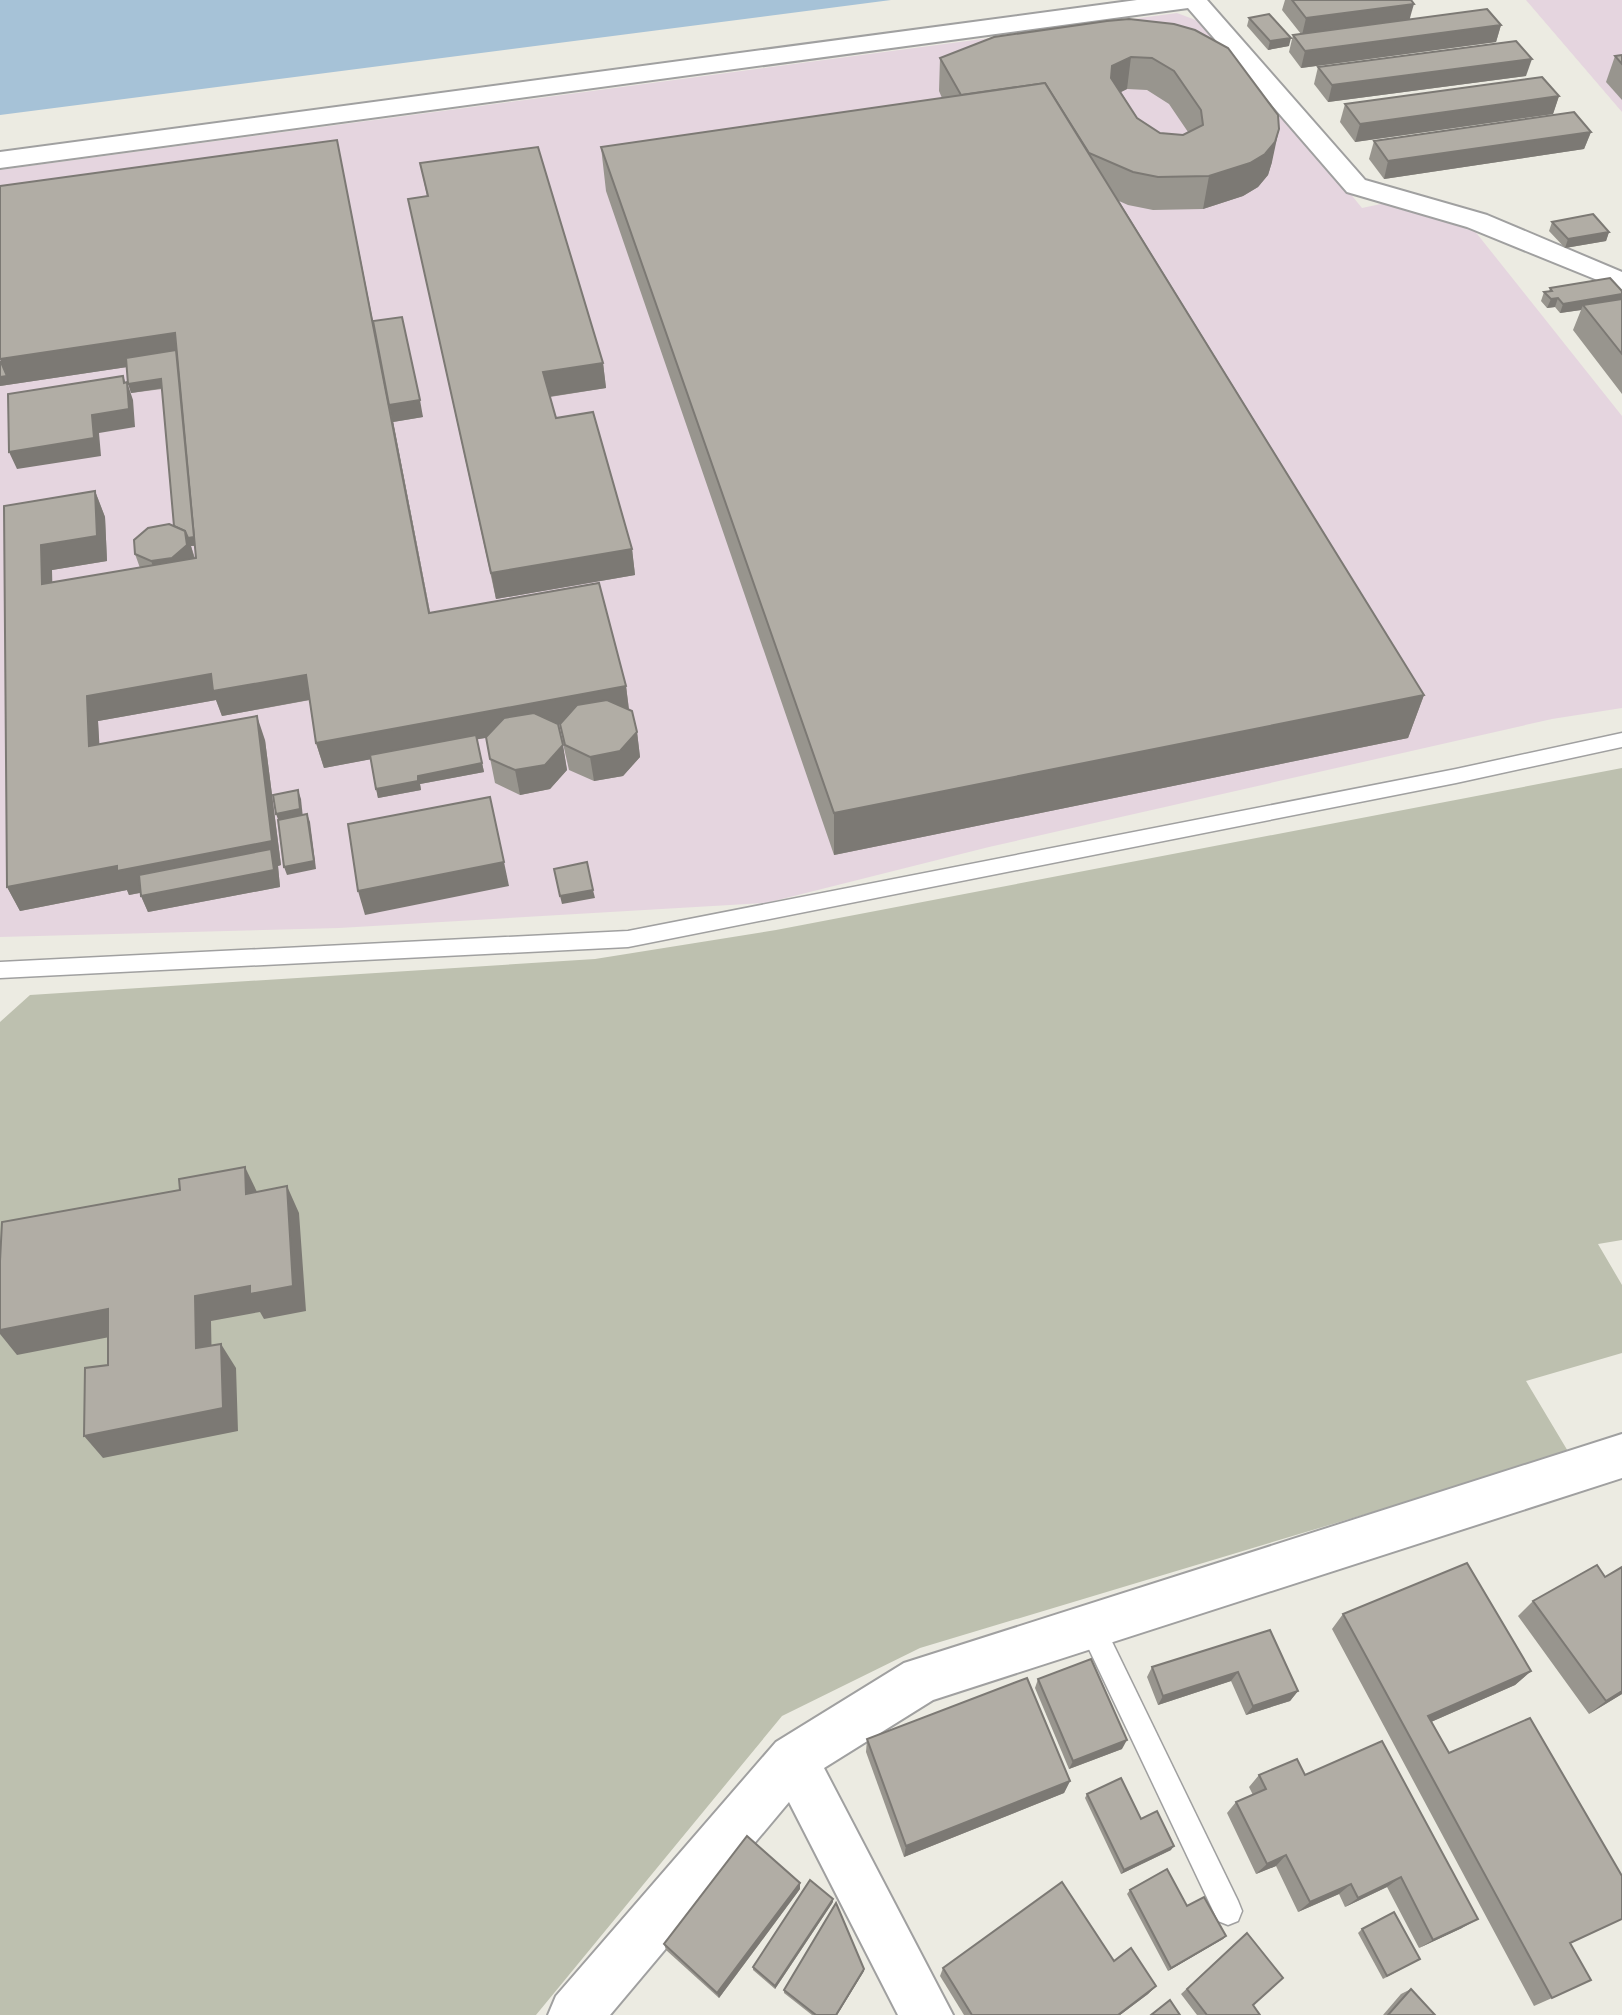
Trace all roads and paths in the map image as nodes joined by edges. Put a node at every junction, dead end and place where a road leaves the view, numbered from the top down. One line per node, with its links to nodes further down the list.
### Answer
1 (1192, 0): 2 (street); 3 (street)
2 (0, 160)
3 (1622, 282)
4 (1622, 740): 5 (lane)
5 (0, 970)
6 (1622, 1456): 7 (street)
7 (1091, 1626): 8 (street); 9 (lane)
8 (793, 1759): 10 (street); 11 (street)
9 (1228, 1911)
10 (575, 2015)
11 (926, 2015)

